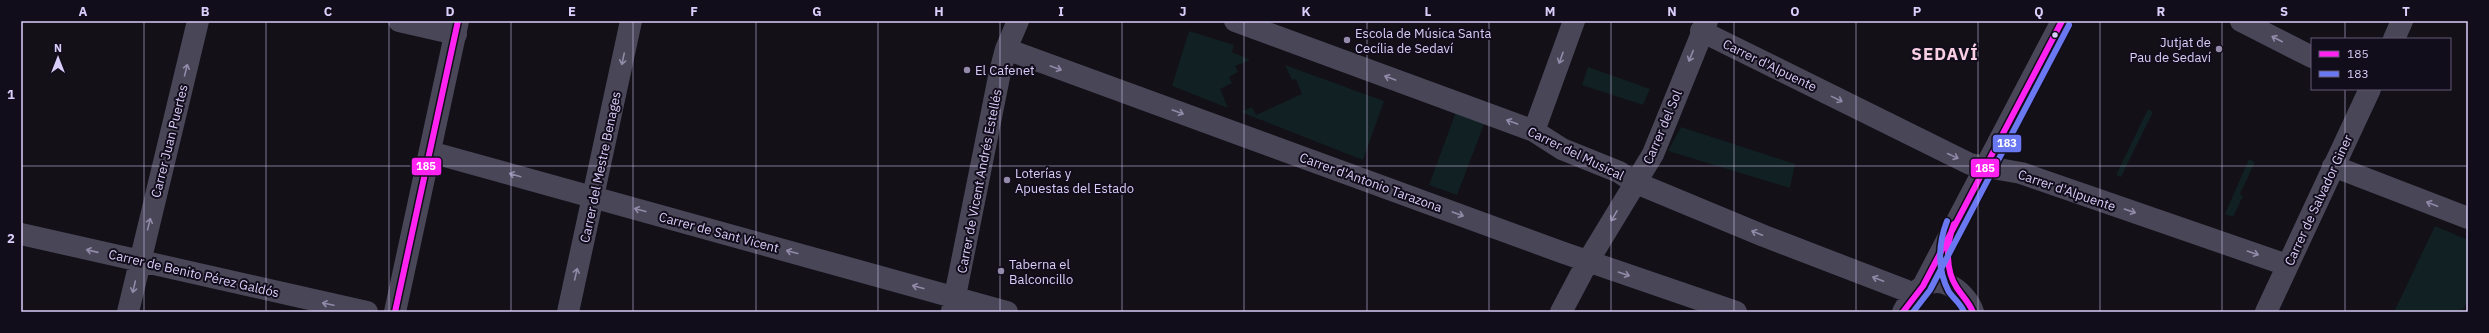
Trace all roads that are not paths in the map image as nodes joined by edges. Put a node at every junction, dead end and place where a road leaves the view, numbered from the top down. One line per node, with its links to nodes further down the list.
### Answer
1 (198, 21): 27 (street, Carrer Juan Puertes, one-way to 1)
2 (399, 21): 11 (street)
3 (631, 21): 22 (street, Carrer del Mestre Benages, one-way to 22)
4 (1018, 21): 14 (street, Carrer de Vicent Andrés Estellés)
5 (1235, 21): 12 (street, Carrer del Musical)
6 (1574, 21): 17 (street, one-way to 17)
7 (2062, 21): 20 (street)
8 (2241, 21): 15 (street, one-way to 8)
9 (2402, 21): 13 (street)
10 (1704, 26): 20 (street, Carrer d'Alpuente, one-way to 20); 21 (street, Carrer del Sol, one-way to 21)
11 (457, 28): 18 (street)
12 (1270, 28): 17 (street, Carrer del Musical, one-way to 12)
13 (2394, 38)
14 (1006, 49): 26 (street, Carrer d'Antonio Tarazona, one-way to 26); 31 (street, Carrer de Vicent Andrés Estellés)
15 (2311, 56)
16 (2370, 90): 19 (street, Carrer de Salvador Giner)
17 (1534, 131): 21 (street, Carrer del Musical)
18 (430, 152): 22 (street, Carrer de Sant Vicent, one-way to 18); 34 (street)
19 (2333, 166): 23 (street, one-way to 19); 28 (street, Carrer de Salvador Giner)
20 (1983, 168): 25 (street); 28 (street, Carrer d'Alpuente, one-way to 28)
21 (1634, 182): 26 (street, Carrer del Sol, one-way to 26); 30 (street, Carrer del Musical, one-way to 21)
22 (594, 197): 31 (street, Carrer de Sant Vicent, one-way to 22); 35 (street, Carrer del Mestre Benages, one-way to 22)
23 (2468, 218)
24 (21, 234): 27 (street, Carrer de Benito Pérez Galdós, one-way to 24)
25 (1948, 236): 29 (street); 30 (street)
26 (1588, 261): 37 (street, Carrer del Sol); 38 (street, Carrer d'Antonio Tarazona, one-way to 38)
27 (140, 262): 32 (street, Carrer Juan Puertes, one-way to 32); 33 (street, Carrer de Benito Pérez Galdós, one-way to 27)
28 (2287, 265): 41 (street, Carrer de Salvador Giner)
29 (1956, 288): 30 (street); 40 (street)
30 (1919, 290): 39 (street)
31 (953, 305): 36 (street, Carrer de Sant Vicent)
32 (128, 312)
33 (367, 312)
34 (395, 312)
35 (568, 312)
36 (1007, 312)
37 (1561, 312)
38 (1736, 312)
39 (1903, 312)
40 (1973, 312)
41 (2266, 312)

